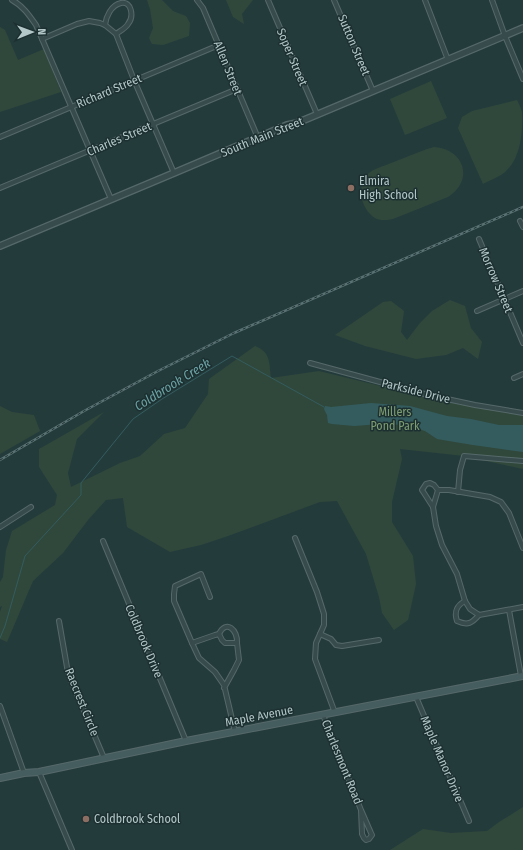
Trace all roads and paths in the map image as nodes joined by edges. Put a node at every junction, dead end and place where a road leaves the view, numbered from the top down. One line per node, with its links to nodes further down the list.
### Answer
1 (12, 0): 7 (street)
2 (197, 0): 13 (street, Allen Street)
3 (268, 0): 20 (street, Soper Street)
4 (334, 0): 18 (street, Sutton Street)
5 (425, 0): 14 (street)
6 (492, 0): 11 (street)
7 (21, 2): 12 (street)
8 (105, 25): 10 (street); 10 (street); 12 (street)
9 (523, 28): 11 (street, South Main Street)
10 (116, 34): 16 (street)
11 (504, 36): 14 (street, South Main Street); 15 (street)
12 (42, 39): 19 (street)
13 (219, 45): 16 (street, Richard Street); 17 (street, Allen Street)
14 (448, 60): 18 (street, South Main Street)
15 (523, 79)
16 (134, 80): 19 (street, Richard Street); 21 (street)
17 (237, 89): 21 (street, Charles Street); 23 (street, Allen Street)
18 (373, 91): 20 (street, South Main Street)
19 (71, 107): 22 (street, Richard Street); 24 (street)
20 (317, 114): 23 (street, South Main Street)
21 (153, 124): 24 (street, Charles Street); 25 (street)
22 (0, 137)
23 (258, 138): 25 (street, South Main Street)
24 (91, 151): 26 (street, Charles Street); 27 (street)
25 (174, 173): 27 (street, South Main Street)
26 (0, 188)
27 (111, 199): 31 (street, South Main Street)
28 (520, 221): 29 (street)
29 (523, 227)
30 (479, 239): 33 (street, Morrow Street)
31 (0, 246)
32 (523, 291): 33 (street)
33 (504, 299): 34 (street); 35 (street, Morrow Street)
34 (477, 311)
35 (523, 343)
36 (310, 363): 39 (street, Parkside Drive)
37 (523, 374): 38 (street)
38 (514, 378)
39 (523, 412)
40 (523, 461): 42 (street)
41 (438, 490): 42 (street); 43 (street); 43 (street)
42 (458, 492): 48 (street)
43 (432, 507): 50 (street)
44 (31, 508): 45 (street)
45 (0, 527)
46 (295, 538): 56 (street)
47 (103, 541): 67 (street, Coldbrook Drive)
48 (523, 548)
49 (210, 597): 58 (street)
50 (465, 601): 53 (street); 53 (street)
51 (523, 607): 52 (street)
52 (509, 610): 53 (street); 60 (street)
53 (479, 615)
54 (59, 621): 68 (street, Raecrest Circle)
55 (219, 634): 58 (street); 59 (street); 59 (street)
56 (320, 634): 57 (street); 64 (street)
57 (379, 640)
58 (192, 643): 61 (street)
59 (237, 643): 61 (street)
60 (522, 676): 62 (main road, Maple Avenue)
61 (224, 688): 66 (street)
62 (416, 696): 64 (main road, Maple Avenue); 73 (street, Maple Manor Drive)
63 (0, 706): 70 (street)
64 (335, 713): 65 (main road, Maple Avenue)
65 (323, 715): 66 (main road, Maple Avenue); 72 (street, Charlesmont Road)
66 (235, 732): 67 (main road, Maple Avenue)
67 (186, 741): 68 (main road, Maple Avenue)
68 (104, 758): 69 (main road, Maple Avenue)
69 (39, 772): 70 (main road, Maple Avenue); 74 (street)
70 (24, 773): 71 (main road, Maple Avenue)
71 (0, 778)
72 (361, 810): 72 (street, Charlesmont Road)
73 (469, 822)
74 (72, 850)

